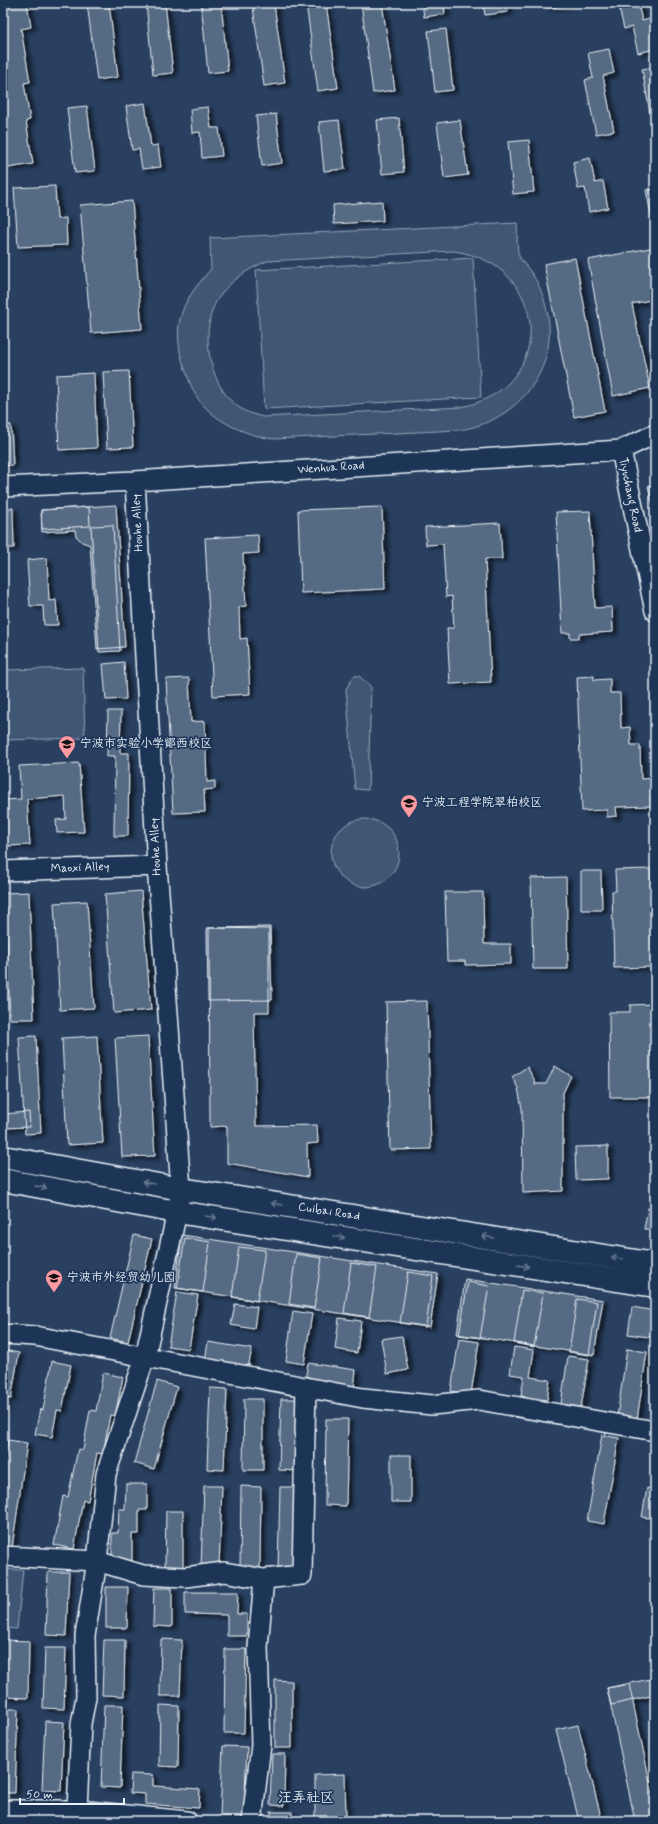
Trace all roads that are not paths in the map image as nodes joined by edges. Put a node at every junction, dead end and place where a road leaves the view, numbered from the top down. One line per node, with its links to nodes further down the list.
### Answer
1 (655, 434): 2 (street, Wenhua Road)
2 (621, 450): 3 (street, Wenhua Road); 5 (street, Tiyuchang Road)
3 (135, 481): 4 (street, Wenhua Road); 6 (street, Houhe Alley)
4 (3, 487)
5 (655, 611)
6 (157, 866): 7 (street, Maoxi Alley); 10 (street, Houhe Alley)
7 (3, 870)
8 (3, 1157): 10 (main road, Cuibai Road, one-way to 8)
9 (3, 1180): 11 (main road, Cuibai Road, one-way to 11)
10 (181, 1189): 11 (street, Houhe Alley); 12 (main road, Cuibai Road, one-way to 10)
11 (178, 1212): 13 (main road, Cuibai Road, one-way to 13); 15 (street, Houhe Alley)
12 (655, 1264)
13 (655, 1286)
14 (3, 1334): 15 (street)
15 (145, 1357): 16 (street); 19 (street, Houhe Alley)
16 (306, 1387): 17 (street); 20 (street)
17 (655, 1431)
18 (3, 1556): 19 (street)
19 (97, 1561): 20 (street); 22 (street, Houhe Alley)
20 (264, 1579): 24 (street)
21 (3, 1810): 22 (street)
22 (77, 1816): 23 (street)
23 (187, 1821)
24 (252, 1821)

